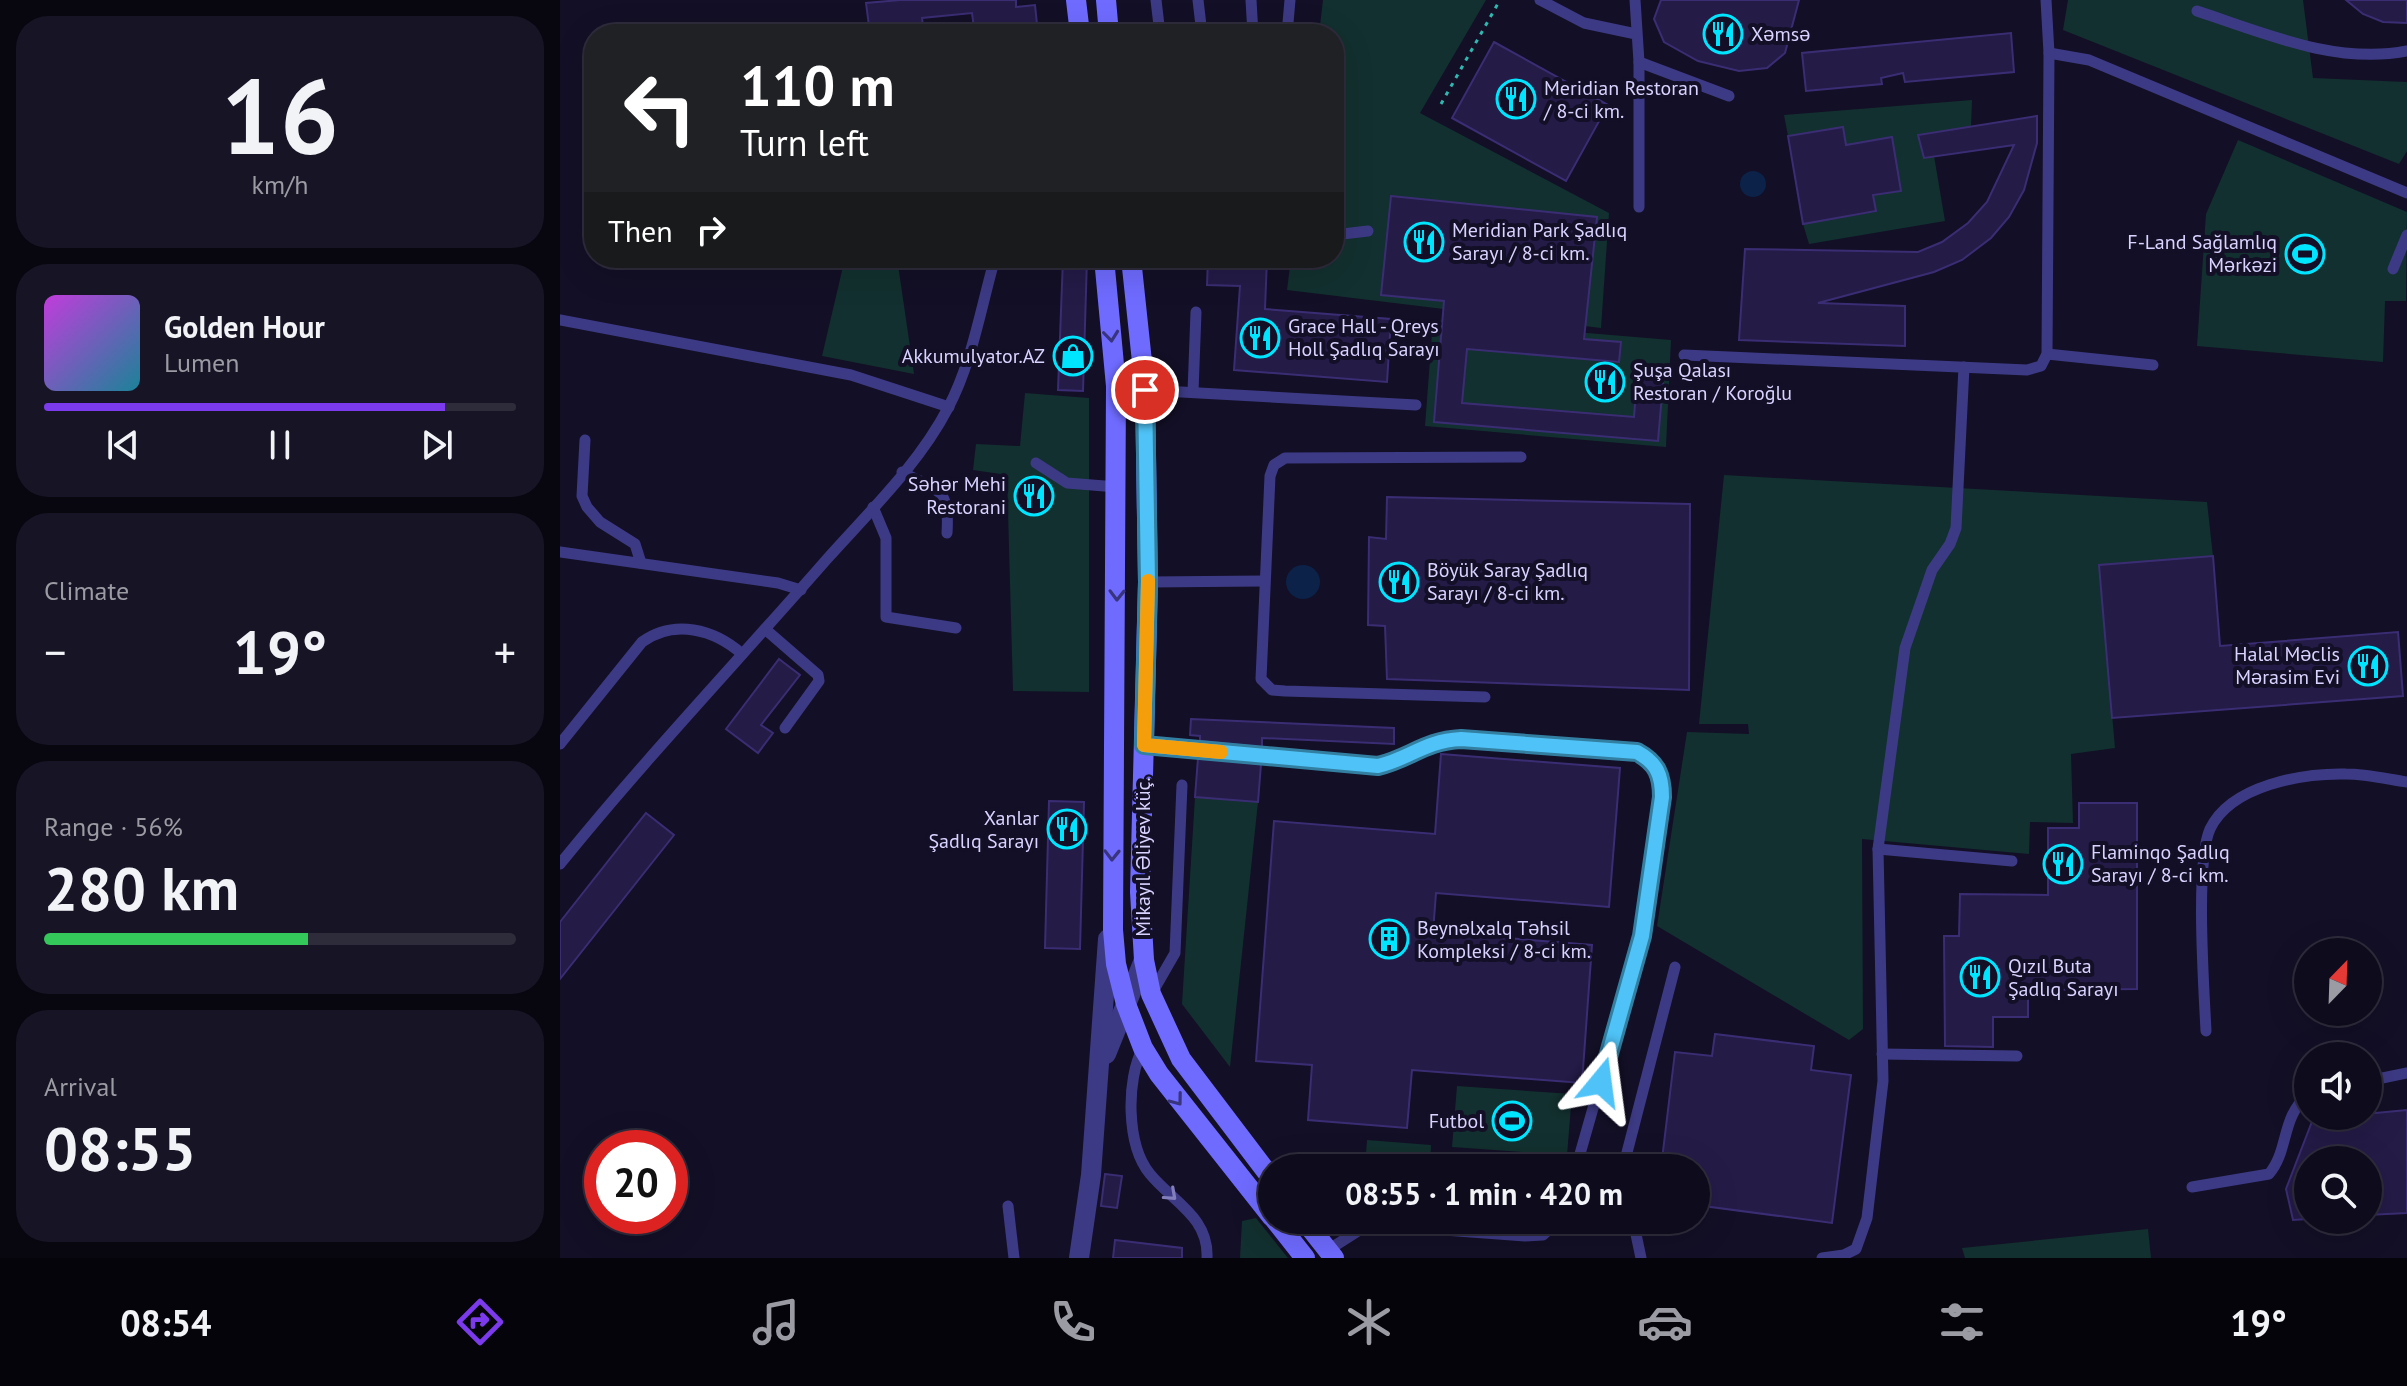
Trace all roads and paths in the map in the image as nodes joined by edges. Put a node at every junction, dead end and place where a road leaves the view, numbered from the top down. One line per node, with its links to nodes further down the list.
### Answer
1 (1076, 0): 12 (main road)
2 (1106, 0): 13 (main road)
3 (1156, 0): 14 (lane)
4 (1198, 0): 15 (lane)
5 (1251, 0): 16 (lane)
6 (1290, 0): 17 (lane)
7 (1500, 0): 23 (path)
8 (1540, 0): 18 (lane)
9 (1635, 0): 18 (lane)
10 (2046, 0): 20 (lane)
11 (2197, 11): 19 (lane)
12 (1079, 24)
13 (1108, 24)
14 (1159, 24)
15 (1201, 24)
16 (1252, 24)
17 (1288, 24)
18 (1636, 34): 21 (lane)
19 (2407, 51)
20 (2049, 53): 24 (lane); 35 (lane)
21 (1639, 62): 22 (lane); 25 (lane)
22 (1729, 96)
23 (1441, 104)
24 (2407, 193)
25 (1639, 207)
26 (1368, 231): 27 (lane)
27 (1344, 234)
28 (2407, 235): 32 (lane)
29 (992, 268): 42 (lane)
30 (1105, 268): 47 (main road, one-way to 47)
31 (1132, 268): 39 (main road, Mikayıl Əliyev küç.)
32 (2393, 269)
33 (1196, 312): 40 (lane)
34 (560, 320): 42 (lane)
35 (2047, 354): 37 (lane); 38 (lane)
36 (1684, 355): 38 (lane)
37 (2153, 365)
38 (1964, 367): 64 (lane)
39 (1145, 390): 40 (lane); 53 (main road, Mikayıl Əliyev küç.)
40 (1193, 392): 41 (lane)
41 (1416, 405)
42 (949, 407): 46 (lane)
43 (585, 440): 51 (lane)
44 (1521, 457): 52 (lane)
45 (1036, 463): 47 (lane)
46 (902, 472): 48 (lane); 49 (lane)
47 (1117, 487): 67 (main road, one-way to 67)
48 (873, 507): 54 (lane); 55 (lane)
49 (947, 533)
50 (560, 552): 51 (lane)
51 (641, 563): 54 (lane)
52 (1264, 581): 53 (lane); 58 (lane)
53 (1148, 582): 61 (main road, Mikayıl Əliyev küç.)
54 (801, 590): 56 (lane)
55 (956, 628)
56 (765, 629): 57 (lane); 59 (lane)
57 (742, 654): 60 (lane); 66 (lane)
58 (1485, 697)
59 (785, 728)
60 (560, 744)
61 (1144, 745): 68 (main road, Mikayıl Əliyev küç.); 80 (lane)
62 (2407, 782): 72 (lane)
63 (1182, 785): 70 (lane)
64 (1878, 849): 65 (lane); 74 (lane)
65 (2012, 861)
66 (560, 864)
67 (1112, 889): 71 (main road); 76 (street)
68 (1144, 960): 70 (main road, Mikayıl Əliyev küç.); 71 (street)
69 (1675, 967): 81 (lane)
70 (1151, 994): 82 (main road, Mikayıl Əliyev küç.)
71 (1126, 1004): 73 (main road); 76 (street)
72 (2206, 1031)
73 (1143, 1048): 76 (street); 84 (main road, one-way to 84); 95 (lane, one-way to 95)
74 (1882, 1054): 75 (lane); 98 (lane)
75 (2017, 1056)
76 (1100, 1065): 94 (street)
77 (2407, 1073): 78 (lane)
78 (2382, 1078)
79 (2294, 1112): 83 (lane)
80 (1580, 1154)
81 (1627, 1154)
82 (1258, 1161)
83 (2192, 1187)
84 (1258, 1200)
85 (1008, 1206): 93 (lane)
86 (1286, 1234): 96 (main road)
87 (1315, 1234): 92 (main road)
88 (1355, 1234): 92 (lane)
89 (1498, 1234): 90 (lane)
90 (1544, 1234)
91 (1636, 1234): 97 (lane)
92 (1331, 1254)
93 (1014, 1258)
94 (1079, 1258)
95 (1207, 1258)
96 (1305, 1258)
97 (1641, 1258)
98 (1822, 1258)

